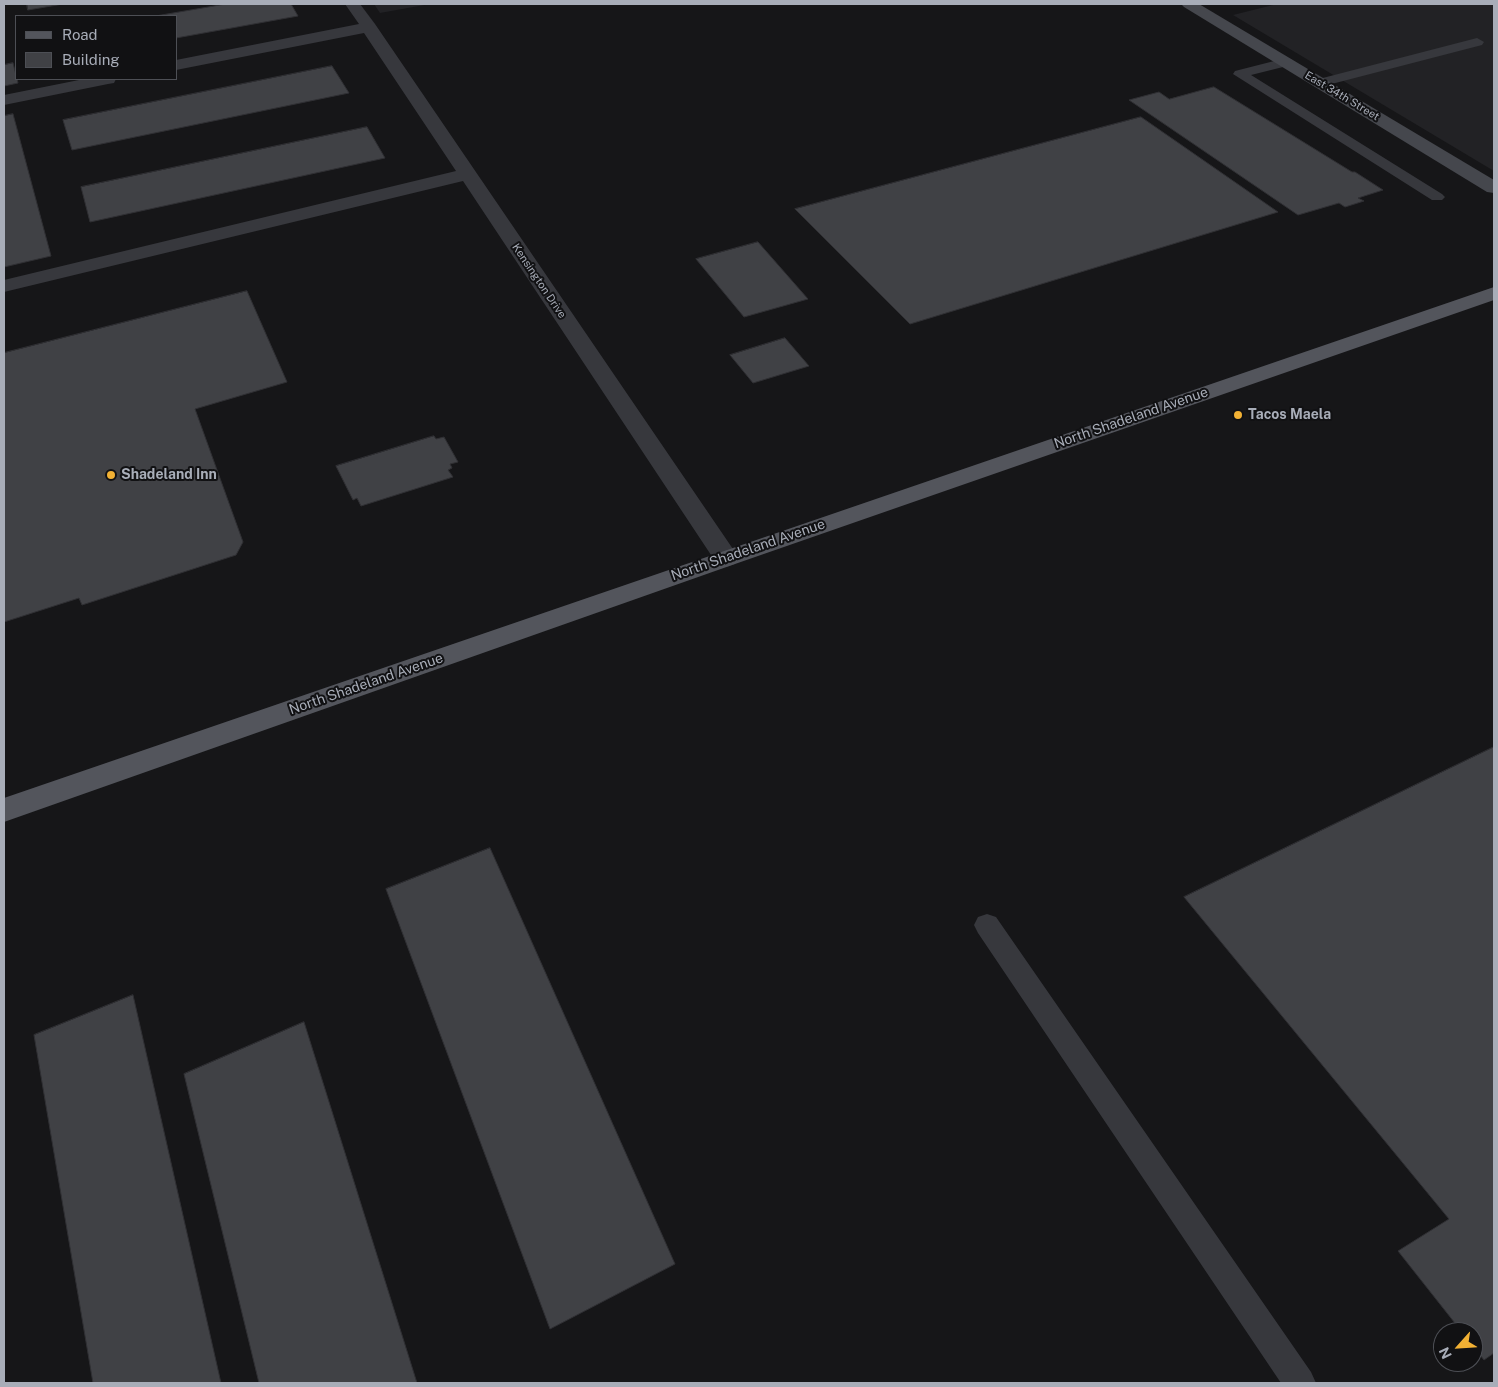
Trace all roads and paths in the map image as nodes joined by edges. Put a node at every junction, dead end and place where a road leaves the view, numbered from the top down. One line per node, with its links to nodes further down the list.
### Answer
1 (353, 4): 3 (street, Kensington Drive)
2 (1189, 4): 5 (street, East 34th Street)
3 (369, 27): 6 (street); 10 (street, Kensington Drive)
4 (1477, 42): 8 (lane)
5 (1286, 62): 8 (street, East 34th Street); 12 (lane)
6 (178, 65)
7 (103, 80): 9 (street)
8 (1320, 83): 11 (street, East 34th Street)
9 (4, 100)
10 (468, 174): 13 (street); 15 (street, Kensington Drive)
11 (1494, 188)
12 (1437, 197)
13 (4, 286)
14 (1494, 293): 15 (main road, North Shadeland Avenue)
15 (726, 558): 16 (main road, North Shadeland Avenue)
16 (4, 810)
17 (987, 925): 18 (lane)
18 (1300, 1383)

